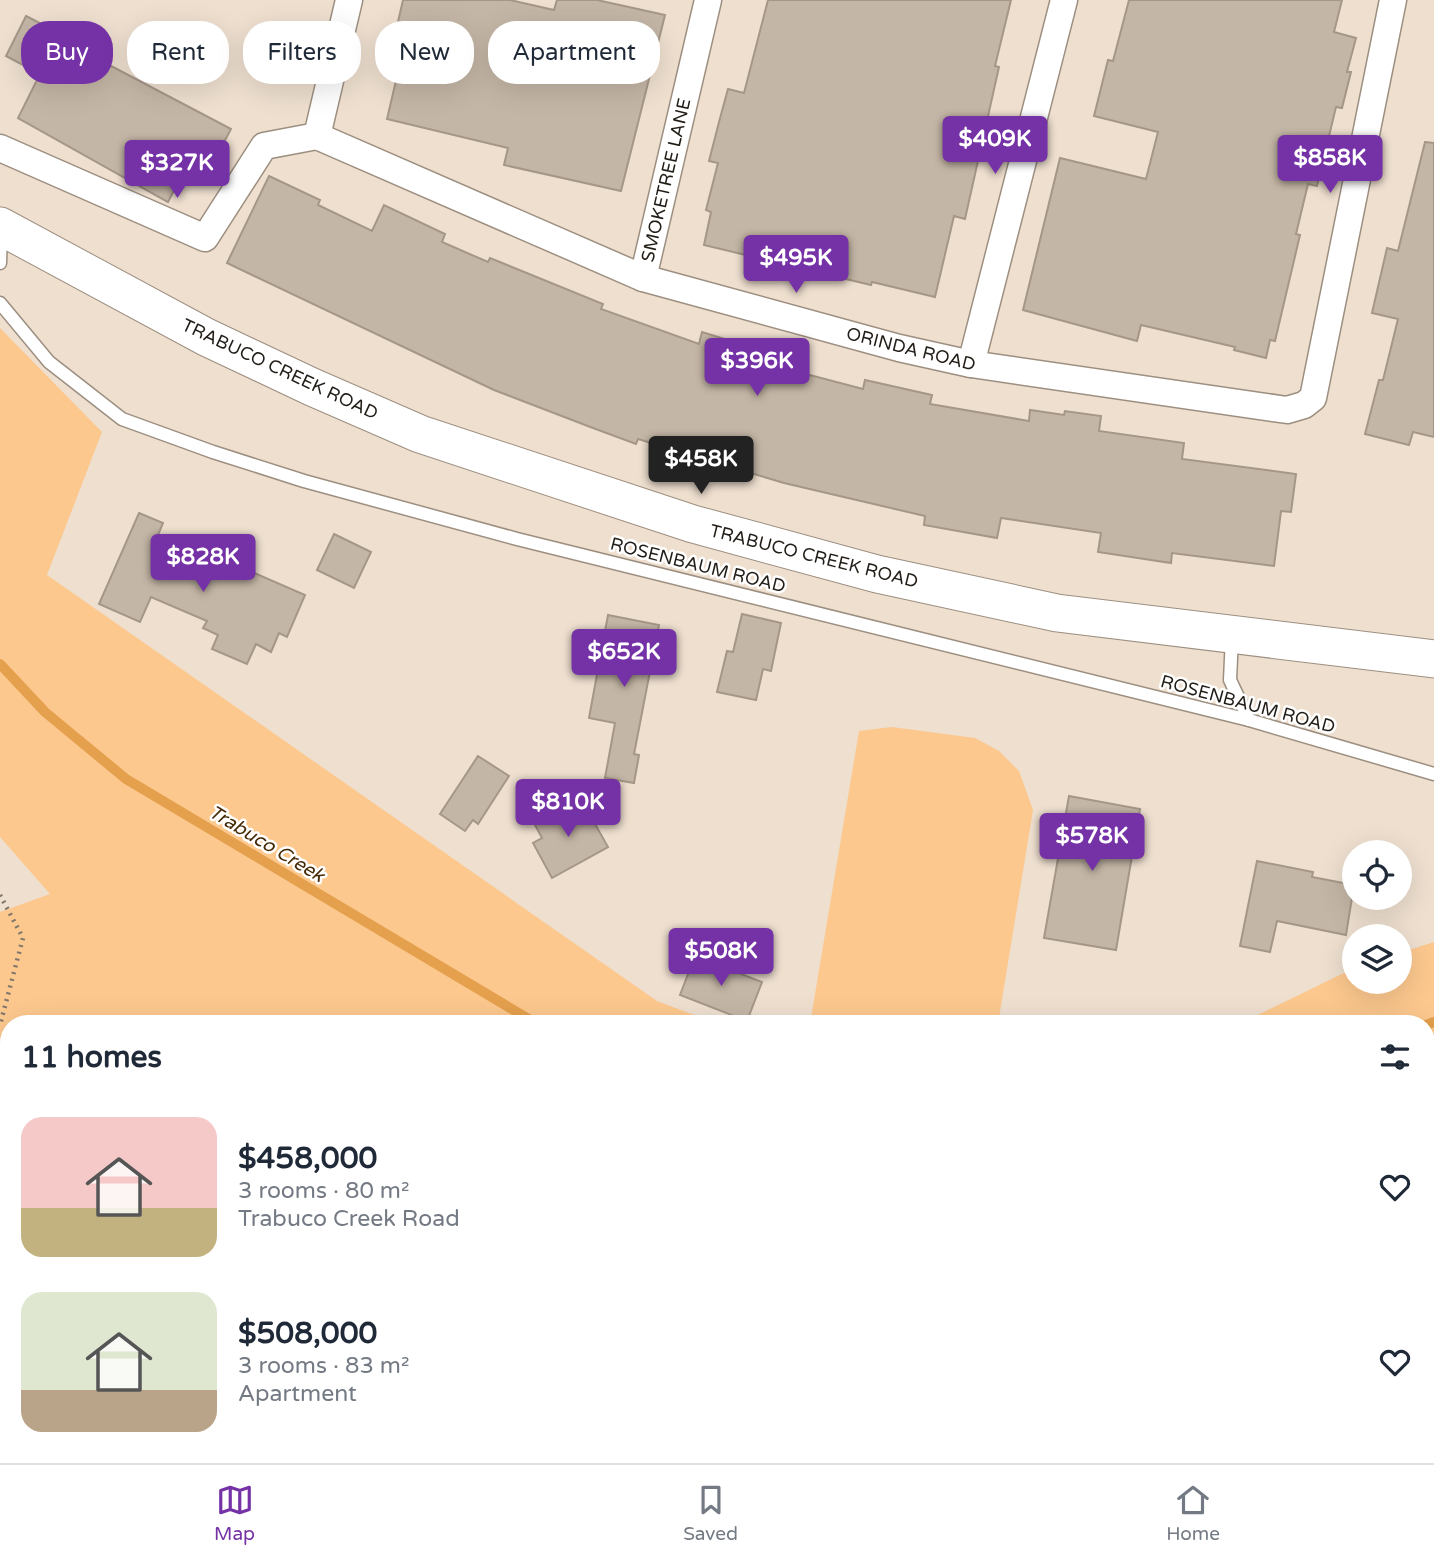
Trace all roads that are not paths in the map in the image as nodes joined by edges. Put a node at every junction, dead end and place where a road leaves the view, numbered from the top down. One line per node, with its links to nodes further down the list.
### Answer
1 (349, 0): 5 (street)
2 (708, 0): 9 (street, SMOKETREE LANE)
3 (1065, 0): 11 (street)
4 (1393, 0): 11 (street, ORINDA ROAD)
5 (317, 136): 6 (street); 9 (street, ORINDA ROAD)
6 (0, 148)
7 (1, 226): 8 (lane); 12 (street, TRABUCO CREEK ROAD)
8 (0, 263)
9 (643, 278): 11 (street, ORINDA ROAD)
10 (0, 303): 14 (lane, ROSENBAUM ROAD)
11 (971, 364)
12 (1232, 635): 13 (street, TRABUCO CREEK ROAD); 14 (lane)
13 (1434, 659)
14 (1250, 720): 15 (lane, ROSENBAUM ROAD)
15 (1434, 774)

